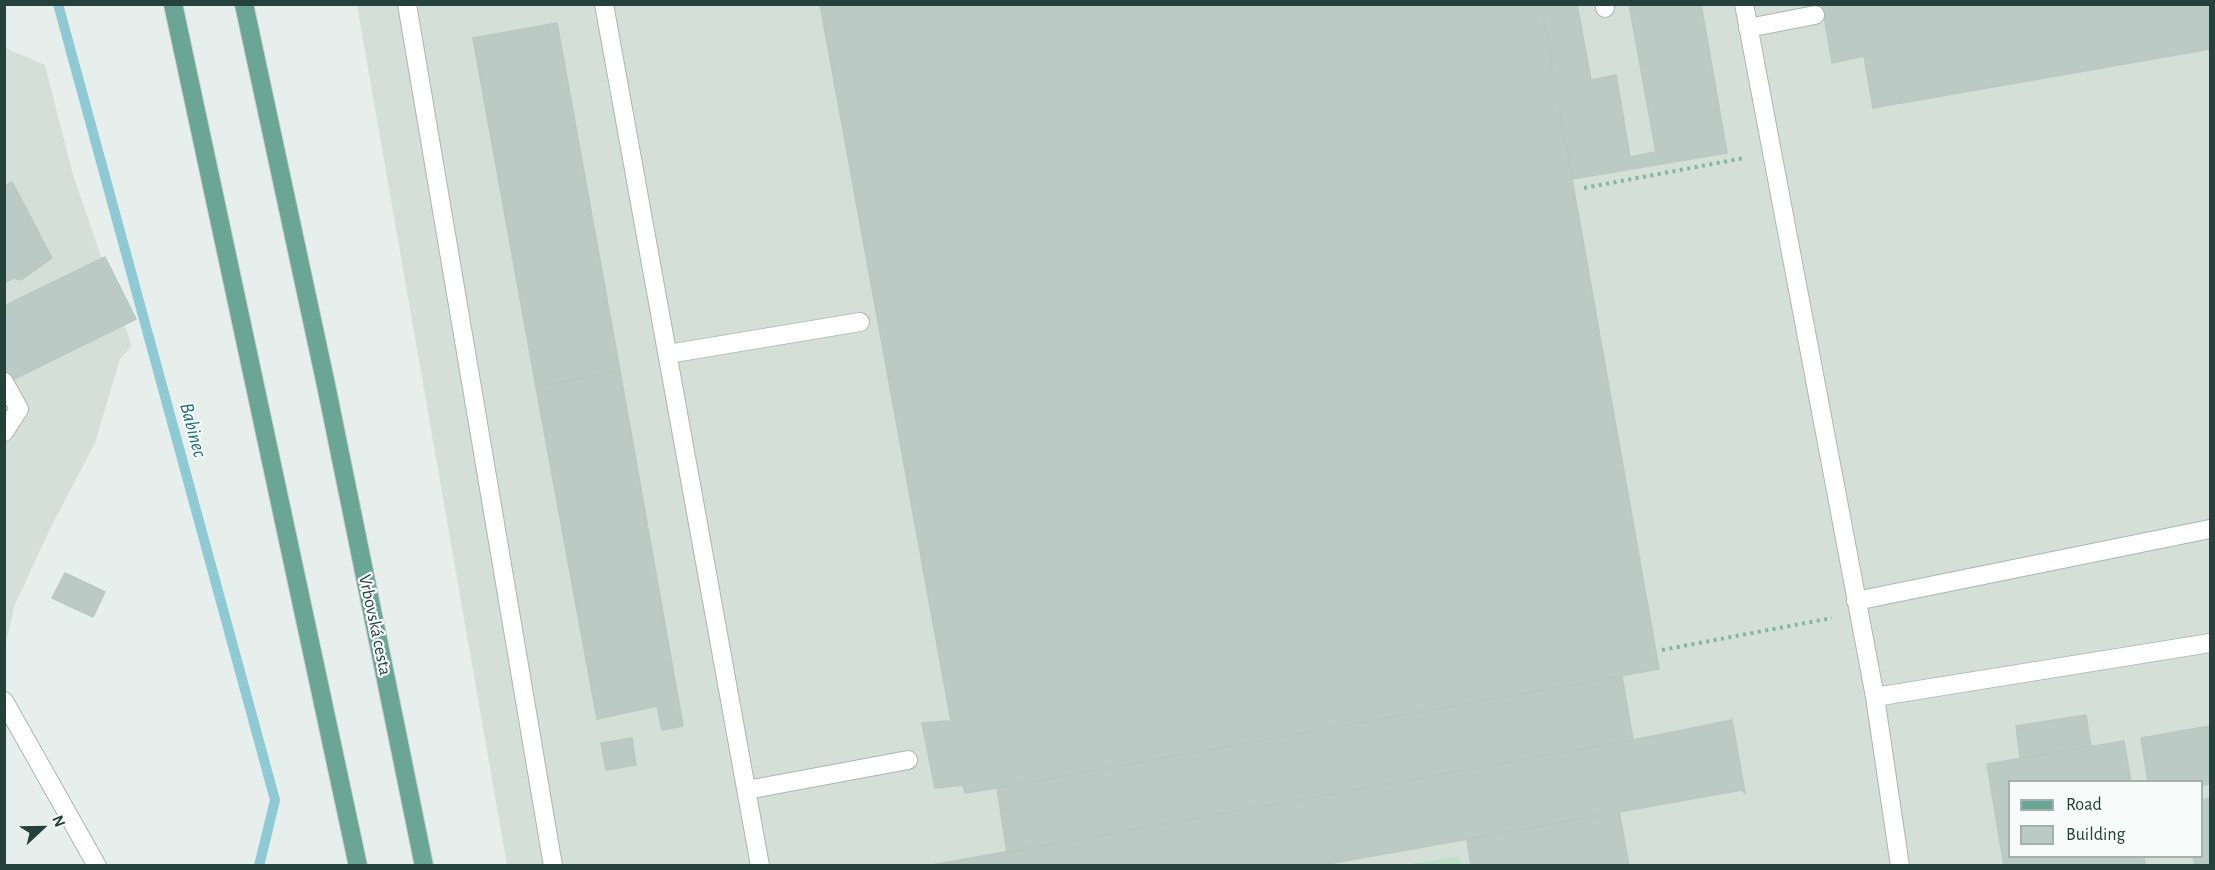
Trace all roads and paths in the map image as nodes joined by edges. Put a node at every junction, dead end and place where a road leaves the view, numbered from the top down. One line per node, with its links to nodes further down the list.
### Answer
1 (173, 4): 23 (main road)
2 (244, 4): 24 (main road, Vrbovská cesta)
3 (407, 4): 25 (lane)
4 (604, 4): 11 (lane)
5 (1744, 4): 7 (lane)
6 (1815, 15): 7 (lane)
7 (1748, 28): 8 (lane)
8 (1771, 152): 9 (path); 15 (lane)
9 (1584, 188)
10 (860, 322): 11 (lane)
11 (668, 354): 21 (lane)
12 (4, 382): 13 (lane)
13 (4, 432)
14 (2211, 529): 15 (lane)
15 (1857, 608): 17 (path); 18 (lane)
16 (2211, 643): 18 (lane)
17 (1662, 650)
18 (1875, 697): 27 (lane)
19 (4, 701): 22 (lane)
20 (908, 760): 21 (lane)
21 (747, 790): 26 (lane)
22 (97, 866)
23 (358, 866)
24 (424, 866)
25 (553, 866)
26 (760, 866)
27 (1900, 866)

